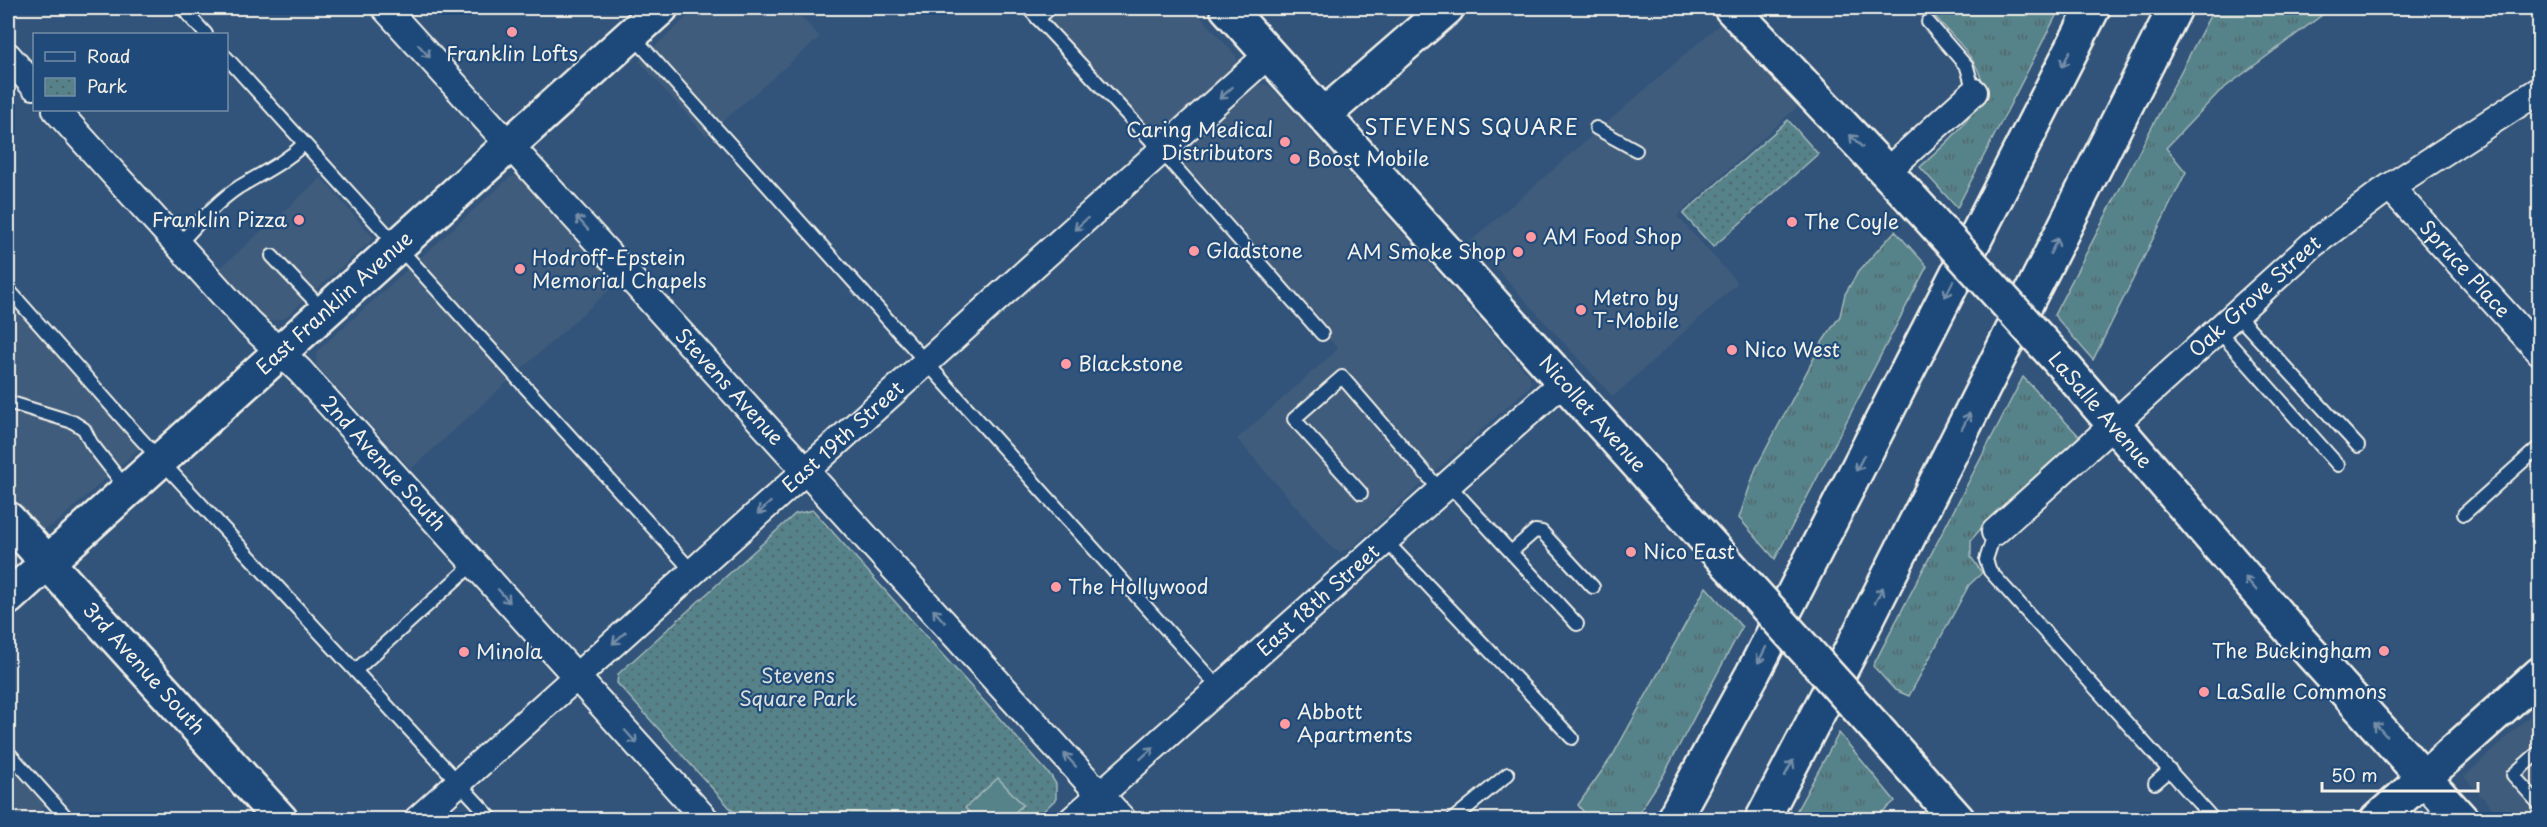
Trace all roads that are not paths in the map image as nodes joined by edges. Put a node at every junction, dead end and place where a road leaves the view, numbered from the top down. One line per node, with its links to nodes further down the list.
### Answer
1 (182, 8): 13 (lane)
2 (385, 8): 25 (street, Stevens Avenue, one-way to 25)
3 (661, 8): 14 (main road, East Franklin Avenue)
4 (1028, 8): 11 (lane)
5 (1050, 8): 11 (lane)
6 (1227, 8): 15 (main road, Nicollet Avenue)
7 (1447, 8): 22 (main road)
8 (1731, 8): 28 (main road, LaSalle Avenue, one-way to 8)
9 (2093, 8): 84 (main road, one-way to 84)
10 (2175, 8): 85 (main road, one-way to 10)
11 (1038, 19): 27 (lane)
12 (1928, 22): 20 (lane)
13 (205, 33)
14 (632, 34): 25 (main road, East Franklin Avenue); 39 (lane)
15 (1269, 54): 22 (main road, Nicollet Avenue); 27 (street, East 19th Street, one-way to 27)
16 (8, 56): 18 (street)
17 (228, 59): 24 (lane)
18 (33, 85)
19 (2540, 90): 29 (street, Oak Grove Street)
20 (1974, 92): 28 (street)
21 (57, 111): 30 (street, 2nd Avenue South)
22 (1324, 115): 40 (main road, Nicollet Avenue)
23 (1596, 128): 26 (lane)
24 (304, 144): 30 (lane); 31 (lane)
25 (511, 144): 31 (main road, East Franklin Avenue); 47 (street, Stevens Avenue, one-way to 25)
26 (1636, 150)
27 (1161, 151): 36 (lane); 39 (street, East 19th Street, one-way to 39)
28 (1886, 172): 42 (main road, LaSalle Avenue, bridge)
29 (2390, 187): 35 (street, Oak Grove Street); 38 (street, Spruce Place)
30 (178, 245): 37 (street, 2nd Avenue South)
31 (397, 246): 34 (main road, East Franklin Avenue); 58 (lane)
32 (272, 256): 34 (lane)
33 (8, 289): 45 (lane)
34 (324, 311): 37 (main road, East Franklin Avenue)
35 (2226, 321): 42 (street, Oak Grove Street); 43 (lane); 46 (lane)
36 (1322, 334)
37 (280, 351): 45 (main road, East Franklin Avenue); 57 (street, 2nd Avenue South)
38 (2540, 352)
39 (927, 362): 47 (street, East 19th Street); 65 (lane)
40 (1564, 381): 48 (street, East 18th Street); 86 (main road, Nicollet Avenue, bridge)
41 (8, 402): 49 (lane)
42 (2112, 424): 53 (street, Oak Grove Street); 71 (main road, LaSalle Avenue, one-way to 42)
43 (2358, 446)
44 (2540, 446): 51 (lane)
45 (161, 459): 49 (main road, East Franklin Avenue); 62 (lane)
46 (2338, 465)
47 (807, 470): 58 (street, East 19th Street, one-way to 58); 74 (street, Stevens Avenue, one-way to 47)
48 (1444, 488): 50 (lane); 54 (street, East 18th Street); 55 (lane)
49 (127, 490): 56 (main road, East Franklin Avenue)
50 (1361, 493)
51 (2464, 514)
52 (8, 519): 56 (main road, 3rd Avenue South)
53 (1995, 532): 69 (lane)
54 (1385, 540): 65 (street, East 18th Street); 66 (lane)
55 (1511, 552): 59 (lane); 61 (lane)
56 (48, 562): 60 (main road, East Franklin Avenue); 77 (main road, 3rd Avenue South)
57 (474, 563): 62 (lane); 64 (street, 2nd Avenue South, one-way to 64)
58 (693, 572): 64 (street, East 19th Street, one-way to 64)
59 (1593, 587)
60 (8, 598)
61 (1577, 624)
62 (356, 670): 73 (lane)
63 (2540, 674): 71 (main road)
64 (576, 676): 73 (street, East 19th Street); 80 (street, 2nd Avenue South, one-way to 80)
65 (1220, 688): 74 (street, East 18th Street, one-way to 65)
66 (1572, 738)
67 (2540, 751): 75 (lane)
68 (8, 752): 76 (lane)
69 (2170, 770): 72 (lane); 87 (lane)
70 (1508, 774): 83 (lane)
71 (2424, 778): 88 (main road); 89 (main road, LaSalle Avenue)
72 (2155, 783)
73 (467, 790): 78 (street, East 19th Street); 79 (lane)
74 (1100, 794): 81 (street, East 18th Street); 82 (street, Stevens Avenue)
75 (2540, 805)
76 (69, 819)
77 (281, 819)
78 (417, 819)
79 (493, 819)
80 (706, 819)
81 (1072, 819)
82 (1123, 819)
83 (1452, 819)
84 (1673, 819)
85 (1762, 819)
86 (1958, 819)
87 (2214, 819)
88 (2377, 819)
89 (2462, 819)

